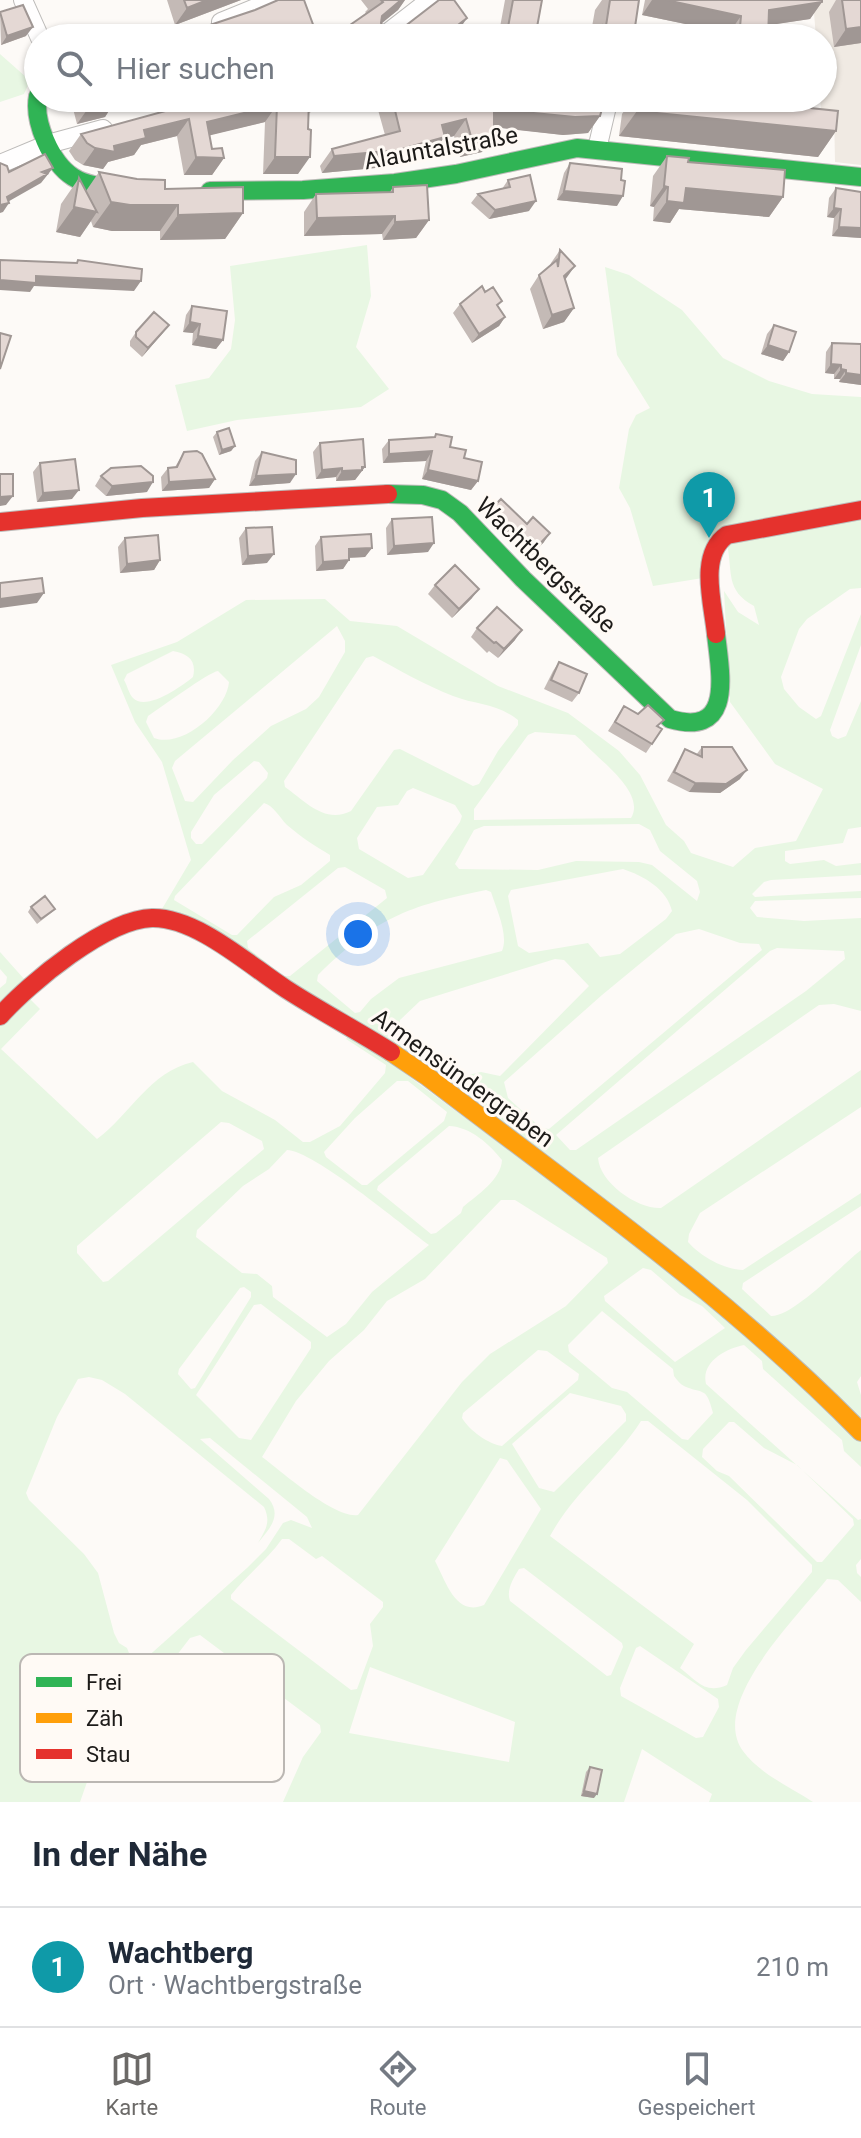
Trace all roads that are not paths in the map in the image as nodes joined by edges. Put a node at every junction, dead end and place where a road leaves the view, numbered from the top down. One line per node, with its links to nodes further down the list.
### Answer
1 (23, 0): 4 (street)
2 (275, 0): 5 (street)
3 (430, 1): 6 (street)
4 (34, 24)
5 (212, 24)
6 (400, 24)
7 (39, 112): 10 (street)
8 (606, 112): 11 (street)
9 (119, 125): 10 (street)
10 (48, 144): 12 (street); 14 (street)
11 (597, 149): 13 (street, Alauntalstraße); 15 (street, Alauntalstraße)
12 (0, 164)
13 (861, 177)
14 (136, 190)
15 (194, 191)
16 (861, 510): 17 (street, Wachtbergstraße)
17 (0, 522)
18 (0, 1016): 19 (street, Armensündergraben)
19 (861, 1432)

